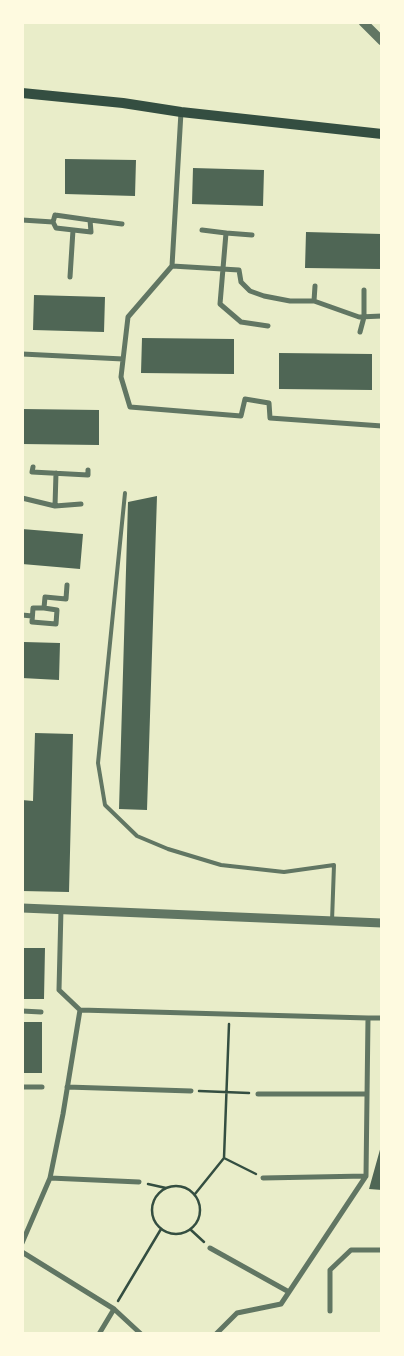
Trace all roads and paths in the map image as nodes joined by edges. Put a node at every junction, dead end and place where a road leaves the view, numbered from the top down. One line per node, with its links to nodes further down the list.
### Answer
1 (363, 22): 2 (street)
2 (382, 41)
3 (22, 93): 4 (main road)
4 (181, 112): 5 (main road); 14 (street)
5 (382, 134)
6 (22, 220): 8 (street)
7 (90, 220): 8 (street); 9 (street); 10 (street)
8 (54, 222): 10 (street)
9 (122, 224)
10 (73, 230): 16 (street)
11 (202, 230): 12 (street)
12 (226, 233): 13 (street); 15 (street)
13 (252, 235)
14 (172, 266): 15 (street); 25 (street)
15 (223, 270): 19 (street); 22 (street)
16 (70, 277)
17 (315, 286): 19 (street)
18 (364, 290): 21 (street)
19 (314, 301): 21 (street)
20 (382, 316): 21 (street)
21 (364, 317): 23 (street)
22 (268, 326)
23 (360, 332)
24 (22, 354): 25 (street)
25 (123, 359): 26 (street)
26 (382, 426)
27 (33, 466): 29 (street)
28 (88, 470): 29 (street)
29 (56, 473): 33 (street)
30 (125, 493): 40 (lane)
31 (22, 498): 33 (street)
32 (81, 504): 33 (street)
33 (55, 506)
34 (67, 585): 35 (street)
35 (44, 608): 37 (street); 37 (street)
36 (22, 615): 37 (street)
37 (32, 616)
38 (22, 908): 39 (street)
39 (61, 909): 40 (street); 42 (street)
40 (332, 921): 41 (street)
41 (382, 923)
42 (80, 1010): 45 (street); 50 (street)
43 (22, 1011): 44 (street)
44 (41, 1012)
45 (230, 1014): 46 (street); 52 (path)
46 (368, 1018): 47 (street); 54 (street)
47 (382, 1018)
48 (22, 1087): 49 (street)
49 (42, 1087)
50 (67, 1087): 51 (street); 57 (street)
51 (191, 1090): 52 (path)
52 (227, 1091): 53 (path); 55 (path)
53 (258, 1094): 54 (street)
54 (367, 1094): 56 (street)
55 (224, 1158): 58 (path); 61 (path)
56 (366, 1176): 58 (street); 68 (street)
57 (50, 1178): 59 (street); 64 (street)
58 (263, 1178)
59 (139, 1182): 60 (path)
60 (166, 1188): 61 (path); 62 (path)
61 (195, 1194): 63 (path)
62 (161, 1229): 63 (path); 69 (path)
63 (190, 1230): 65 (path)
64 (22, 1243)
65 (210, 1248): 68 (street)
66 (382, 1250): 70 (street)
67 (22, 1252): 69 (street)
68 (289, 1292): 73 (street)
69 (114, 1309): 71 (street); 72 (street)
70 (330, 1310)
71 (99, 1334)
72 (141, 1334)
73 (216, 1334)

